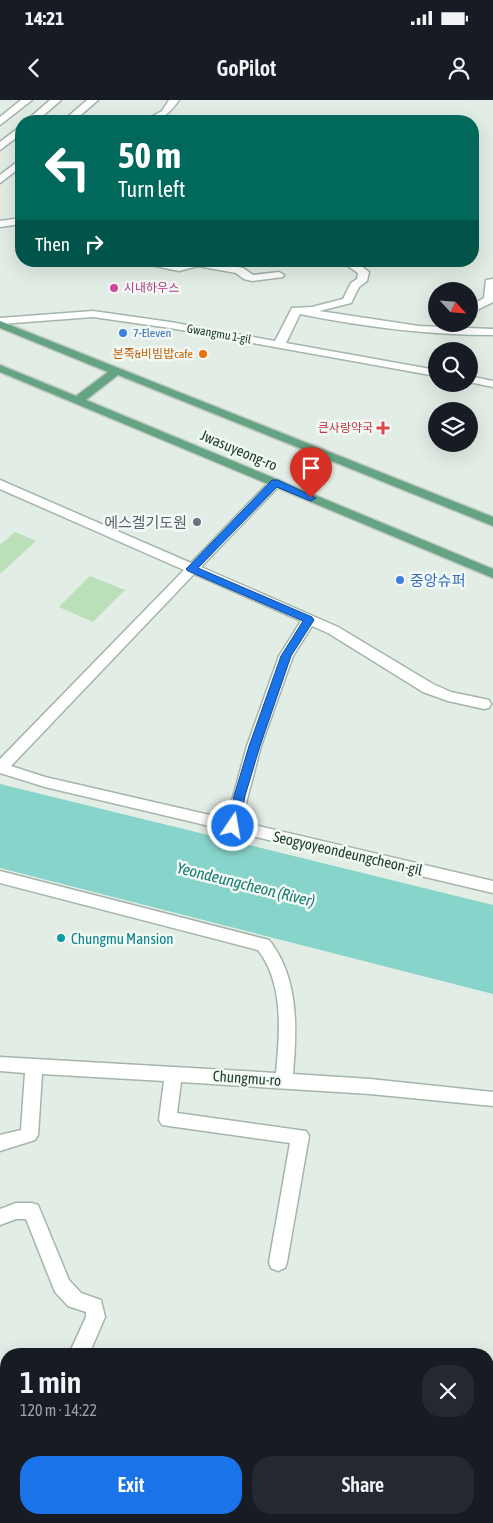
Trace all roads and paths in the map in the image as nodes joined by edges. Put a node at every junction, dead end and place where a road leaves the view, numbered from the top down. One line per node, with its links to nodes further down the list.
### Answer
1 (56, 100): 5 (street)
2 (93, 100): 6 (street)
3 (174, 100): 7 (street)
4 (23, 102): 8 (street)
5 (38, 115)
6 (75, 115)
7 (161, 115)
8 (0, 122)
9 (15, 134): 10 (street)
10 (0, 147)
11 (15, 167): 13 (street)
12 (15, 178): 13 (street)
13 (2, 179)
14 (15, 222): 15 (street)
15 (0, 224)
16 (222, 267): 18 (street)
17 (355, 267): 21 (street)
18 (279, 275)
19 (493, 282): 20 (street)
20 (478, 305)
21 (296, 310): 23 (street); 26 (street)
22 (0, 322): 26 (street, Gwangmu 1-gil); 28 (main road, Jwasuyeong-ro)
23 (428, 327)
24 (478, 330): 25 (street)
25 (493, 332)
26 (279, 345): 29 (street, Gwangmu 1-gil)
27 (0, 368): 32 (main road, Jwasuyeong-ro)
28 (116, 370): 32 (main road); 35 (main road, Jwasuyeong-ro)
29 (428, 372)
30 (478, 381): 31 (street)
31 (493, 384)
32 (78, 400): 33 (main road, Jwasuyeong-ro)
33 (275, 482): 36 (street); 37 (main road, Jwasuyeong-ro)
34 (0, 484): 36 (street)
35 (493, 522)
36 (191, 569): 38 (street); 40 (street)
37 (493, 574)
38 (309, 620): 39 (street); 41 (street)
39 (484, 704)
40 (0, 768): 41 (street, Seogyoyeondeungcheon-gil)
41 (233, 826): 43 (street, Seogyoyeondeungcheon-gil)
42 (0, 877): 47 (street)
43 (493, 887)
44 (0, 1064): 45 (street, Chungmu-ro)
45 (34, 1067): 46 (street, Chungmu-ro); 49 (street)
46 (174, 1074): 47 (street, Chungmu-ro); 51 (street)
47 (284, 1081): 48 (street, Chungmu-ro)
48 (493, 1098)
49 (0, 1143)
50 (0, 1217): 52 (street)
51 (278, 1262)
52 (82, 1348)

